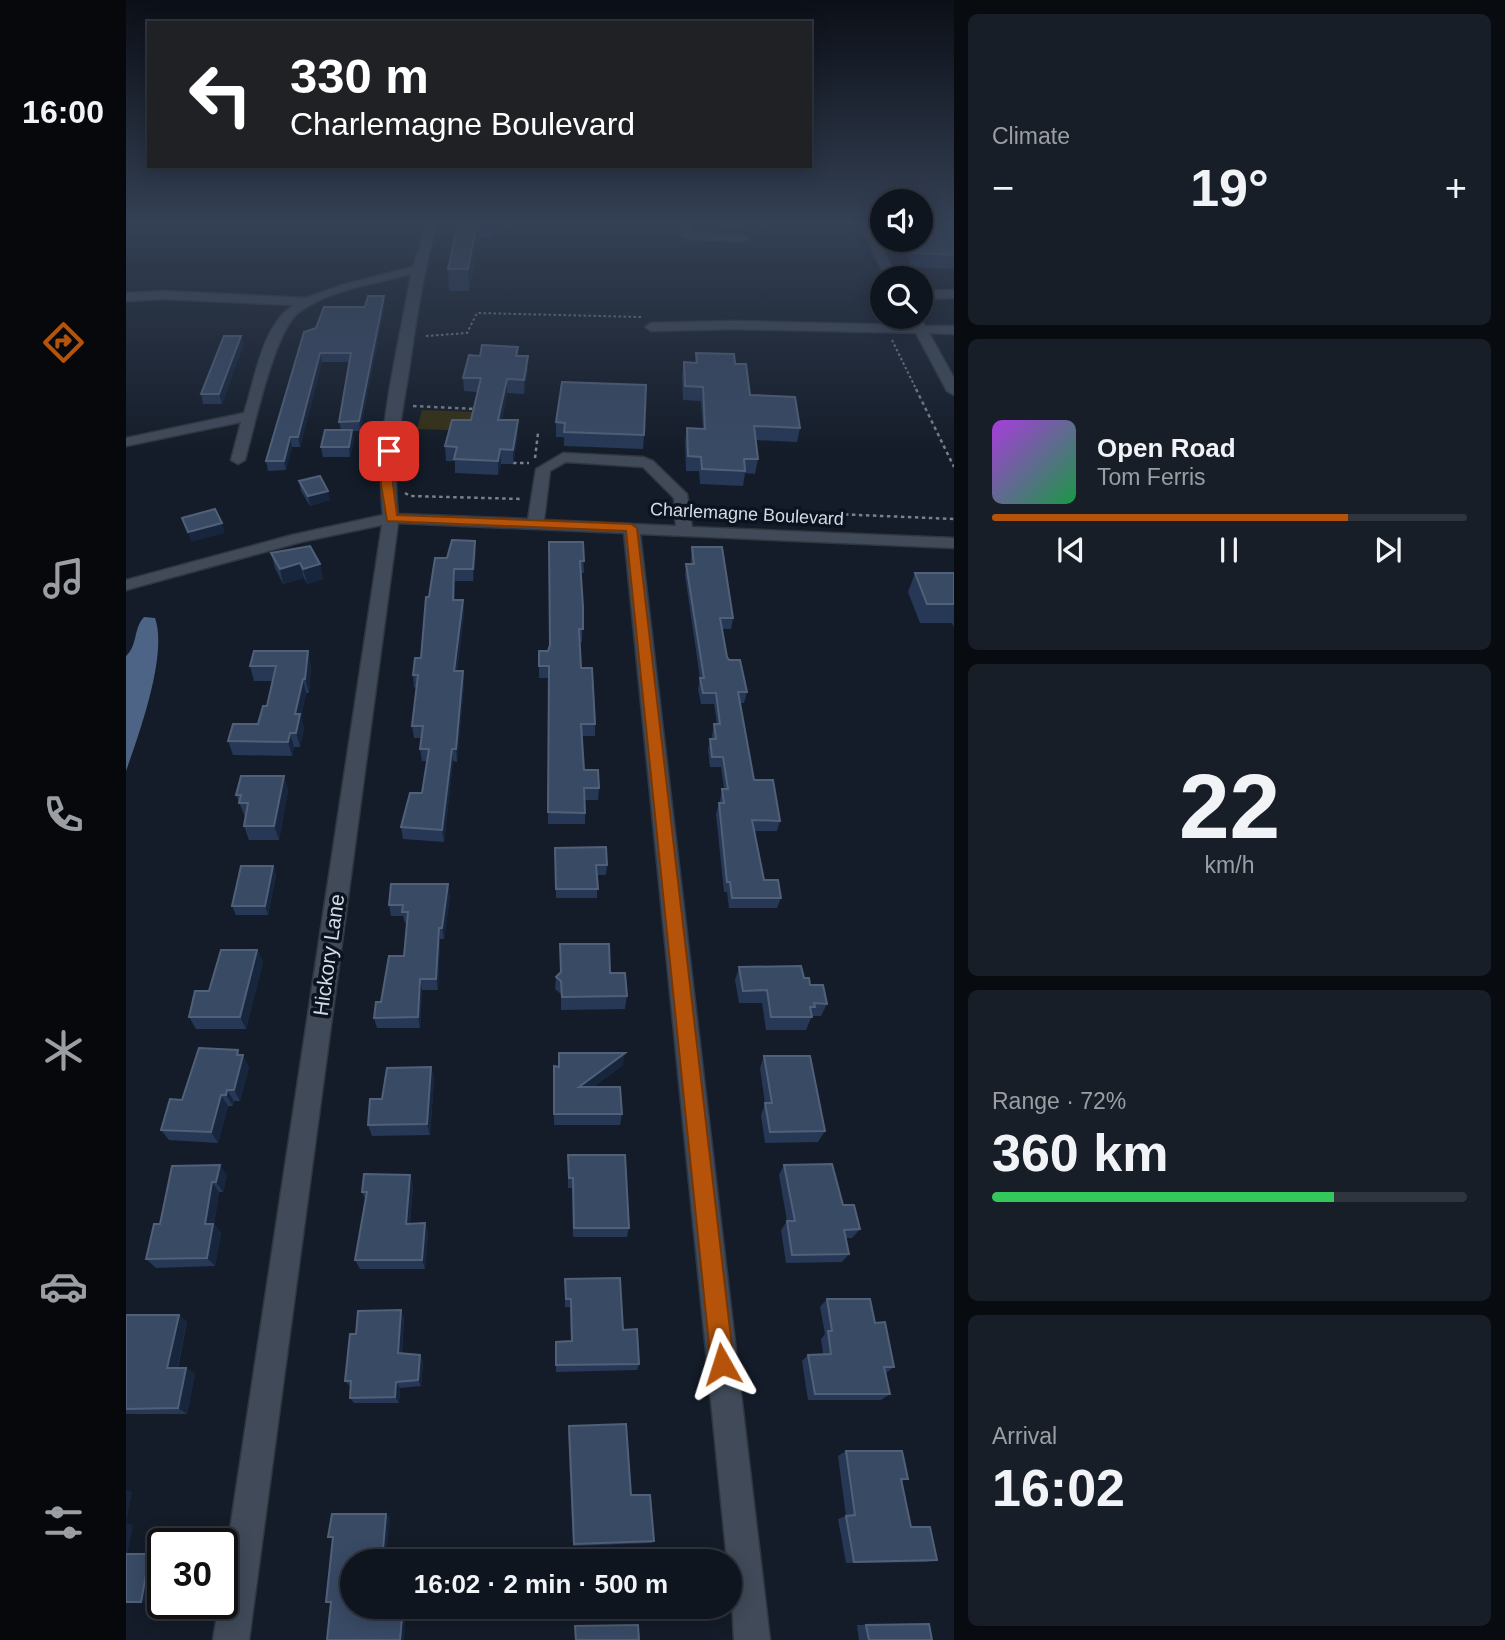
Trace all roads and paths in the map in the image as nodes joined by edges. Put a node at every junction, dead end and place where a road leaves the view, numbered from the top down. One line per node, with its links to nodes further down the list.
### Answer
1 (253, 300): 4 (street)
2 (315, 300): 4 (street)
3 (413, 300): 25 (street, Hickory Lane)
4 (307, 302): 16 (street)
5 (870, 324): 7 (street)
6 (933, 326): 9 (street)
7 (650, 327)
8 (920, 329): 11 (street)
9 (954, 330)
10 (888, 332): 21 (path)
11 (954, 391)
12 (415, 394): 14 (path)
13 (402, 406): 14 (path)
14 (413, 406): 15 (path)
15 (478, 409)
16 (250, 416): 17 (street); 18 (street)
17 (126, 442)
18 (238, 460)
19 (513, 463): 20 (path)
20 (534, 464)
21 (954, 467)
22 (402, 488): 23 (path)
23 (528, 499)
24 (740, 510): 26 (path)
25 (391, 518): 27 (street, Charlemagne Boulevard); 31 (street, Charlemagne Boulevard); 32 (street, Hickory Lane)
26 (954, 519)
27 (535, 524): 28 (street, Charlemagne Boulevard); 29 (street)
28 (631, 528): 29 (street, Charlemagne Boulevard); 33 (street)
29 (684, 530): 30 (street, Charlemagne Boulevard)
30 (954, 543)
31 (126, 585)
32 (231, 1640)
33 (752, 1640)

